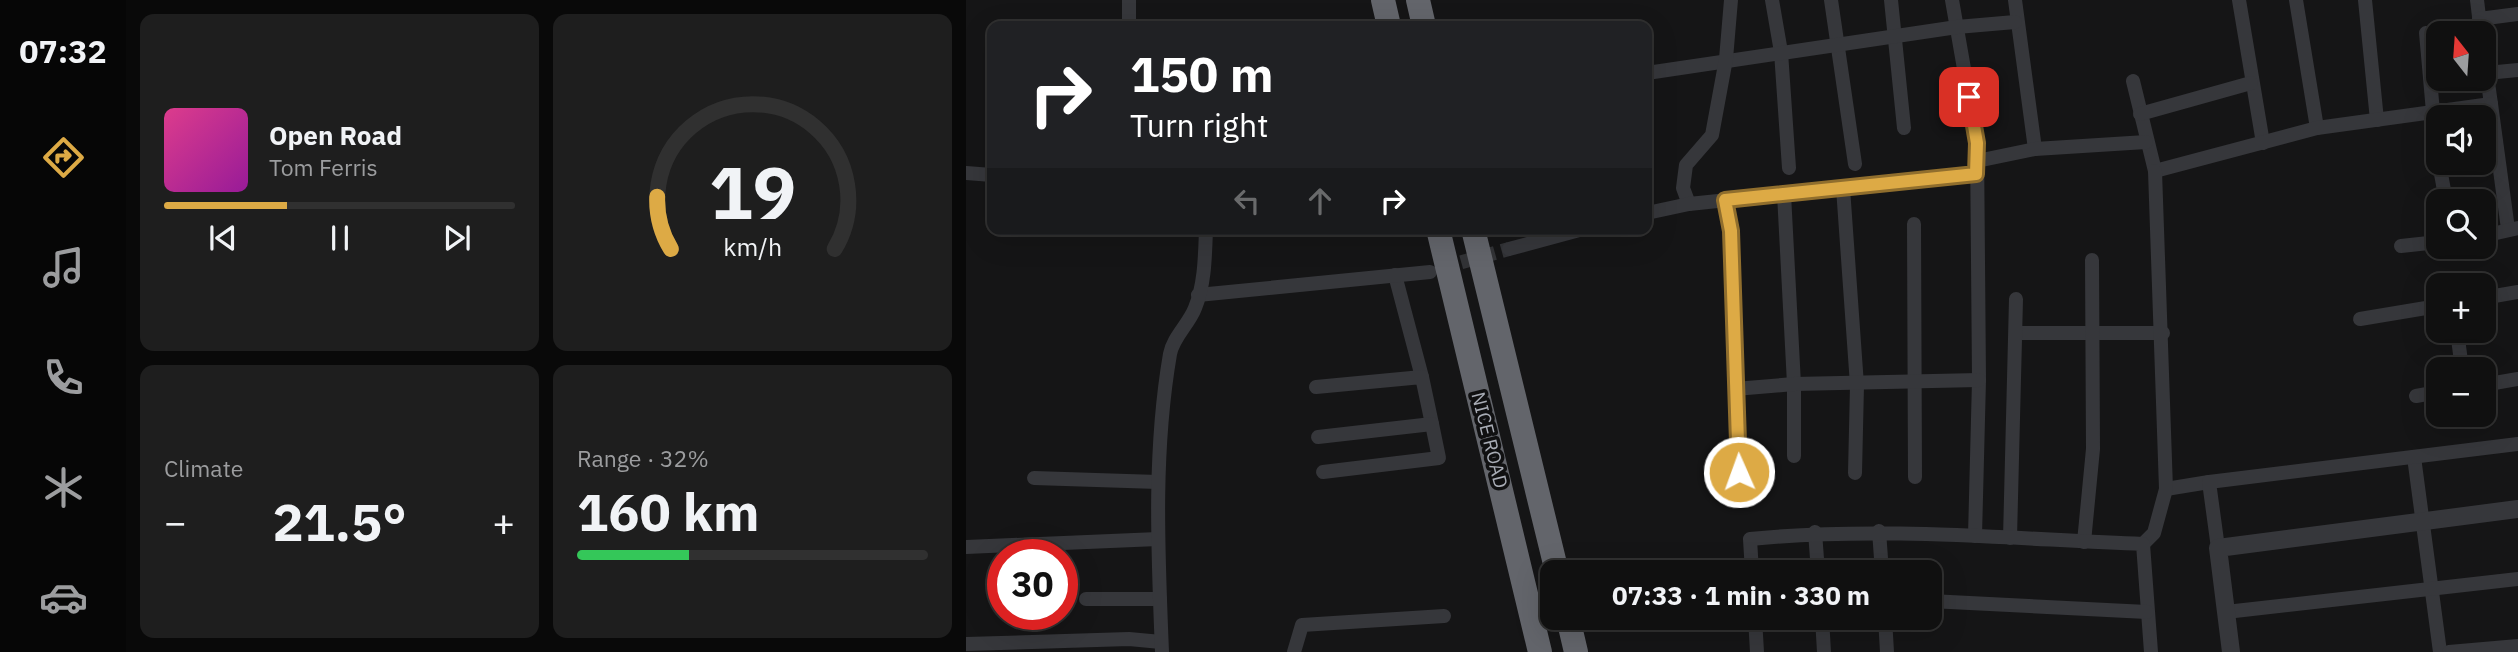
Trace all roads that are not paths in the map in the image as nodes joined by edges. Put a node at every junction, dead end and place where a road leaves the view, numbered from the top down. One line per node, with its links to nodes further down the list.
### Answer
1 (1129, 0): 15 (street)
2 (1383, 0): 16 (highway)
3 (1418, 0): 17 (highway)
4 (1731, 0): 25 (street)
5 (1772, 0): 24 (street)
6 (1831, 0): 23 (street)
7 (1891, 0): 22 (street)
8 (1952, 0): 21 (street)
9 (2015, 0): 20 (street)
10 (2239, 0): 30 (street)
11 (2296, 0): 38 (street)
12 (2365, 0): 36 (street)
13 (2477, 0): 18 (street)
14 (2518, 14): 19 (street)
15 (1129, 21)
16 (1388, 21)
17 (1423, 21)
18 (2479, 21)
19 (2496, 21)
20 (2015, 22): 21 (street); 41 (street)
21 (1957, 27): 22 (street); 43 (street)
22 (1894, 36): 23 (street); 37 (street)
23 (1838, 44): 24 (street); 42 (street)
24 (1780, 52): 25 (street); 44 (street)
25 (1726, 59): 27 (street); 51 (street)
26 (2518, 70): 28 (street)
27 (1652, 72)
28 (2496, 72)
29 (2133, 81): 35 (street)
30 (2251, 83): 35 (street); 40 (street)
31 (2489, 91): 32 (street)
32 (2491, 104): 33 (street); 54 (street)
33 (2484, 105)
34 (2426, 113): 36 (street)
35 (2140, 114): 39 (street)
36 (2377, 120): 38 (street)
37 (1904, 128)
38 (2318, 128): 40 (street)
39 (2146, 142): 41 (street); 45 (street)
40 (2263, 142): 45 (street)
41 (2035, 149): 43 (street)
42 (1855, 164)
43 (1976, 167): 48 (street); 77 (street)
44 (1789, 168)
45 (2155, 171): 74 (street)
46 (966, 173): 47 (street)
47 (987, 175)
48 (1843, 188): 49 (street); 81 (street)
49 (1784, 194): 50 (street); 80 (street)
50 (1725, 200): 51 (street); 83 (street)
51 (1689, 204): 52 (street)
52 (1652, 212)
53 (1914, 224): 78 (street)
54 (2513, 228): 55 (street)
55 (2496, 233)
56 (1206, 235): 67 (street)
57 (1439, 235): 131 (highway, NICE ROAD)
58 (1474, 235): 110 (highway, NICE ROAD)
59 (1561, 235): 62 (street)
60 (2426, 243): 61 (street)
61 (2401, 246)
62 (1509, 249)
63 (2092, 260): 73 (street)
64 (1430, 272): 65 (street)
65 (1395, 275): 67 (street); 75 (street)
66 (2518, 292): 68 (street)
67 (1198, 295): 96 (street)
68 (2496, 296)
69 (2016, 299): 72 (street)
70 (2426, 308): 71 (street)
71 (2360, 319)
72 (2017, 333): 73 (street); 104 (street)
73 (2093, 333): 74 (street); 106 (street)
74 (2163, 333): 98 (street)
75 (1422, 377): 82 (street); 86 (street)
76 (2518, 379): 79 (street)
77 (1979, 380): 78 (street); 103 (street)
78 (1915, 382): 81 (street); 94 (street)
79 (2496, 382)
80 (1794, 384): 81 (street); 83 (street); 89 (street)
81 (1857, 384): 93 (street)
82 (1316, 387)
83 (1735, 388): 92 (street)
84 (2426, 394): 85 (street)
85 (2416, 396)
86 (1432, 424): 87 (street); 91 (street)
87 (1318, 437)
88 (2518, 444): 90 (street)
89 (1794, 456)
90 (2414, 457): 97 (street); 100 (street)
91 (1323, 472)
92 (1739, 472)
93 (1856, 473)
94 (1915, 477)
95 (1034, 478): 96 (street)
96 (1158, 482): 105 (street)
97 (2209, 482): 98 (street); 109 (street)
98 (2166, 489): 107 (street)
99 (2518, 509): 100 (street)
100 (2423, 521): 109 (street); 115 (street)
101 (1879, 531): 102 (street); 103 (street); 113 (street)
102 (1815, 533): 111 (street); 112 (street)
103 (1975, 536): 104 (street)
104 (2010, 538): 106 (street)
105 (1158, 539): 108 (street); 117 (street)
106 (2084, 542): 107 (street)
107 (2143, 544): 119 (street)
108 (966, 547)
109 (2218, 548): 120 (street)
110 (1554, 560)
111 (1751, 560)
112 (1817, 560)
113 (1881, 560)
114 (2518, 579): 115 (street)
115 (2432, 590): 120 (street); 138 (street)
116 (1086, 599): 117 (street)
117 (1160, 599): 128 (street)
118 (1942, 602): 119 (street)
119 (2147, 612): 136 (street)
120 (2226, 612): 137 (street)
121 (1444, 616): 130 (street)
122 (1571, 630): 132 (highway)
123 (1756, 630): 133 (street)
124 (1823, 630): 134 (street)
125 (1886, 630): 135 (street)
126 (966, 644): 128 (street)
127 (2518, 646): 129 (street)
128 (1162, 647)
129 (2474, 651): 139 (street)
130 (1294, 652)
131 (1540, 652)
132 (1576, 652)
133 (1757, 652)
134 (1824, 652)
135 (1888, 652)
136 (2151, 652)
137 (2231, 652)
138 (2440, 652)
139 (2449, 652)

